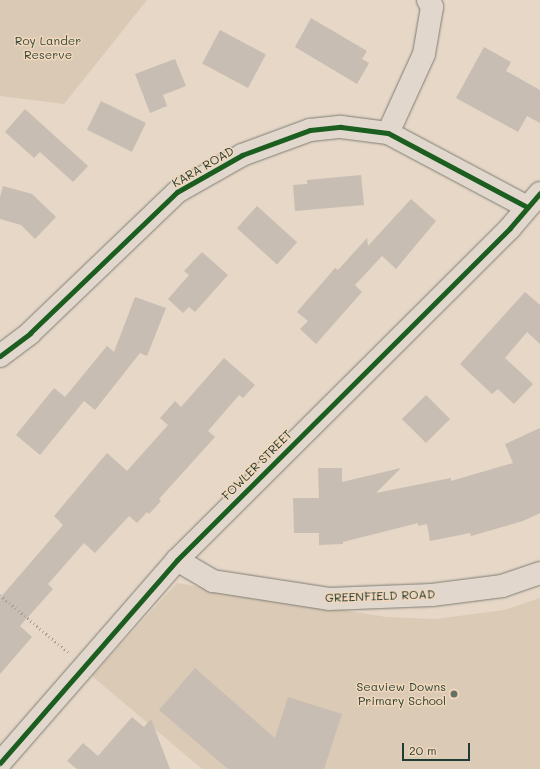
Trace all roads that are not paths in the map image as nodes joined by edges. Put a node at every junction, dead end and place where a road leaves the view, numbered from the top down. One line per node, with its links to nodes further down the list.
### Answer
1 (428, 0): 2 (street)
2 (388, 133): 3 (street, KARA ROAD); 4 (street, KARA ROAD)
3 (534, 200): 5 (street, FOWLER STREET)
4 (0, 356)
5 (177, 560): 6 (street, GREENFIELD ROAD); 7 (street, FOWLER STREET)
6 (540, 573)
7 (0, 762)

